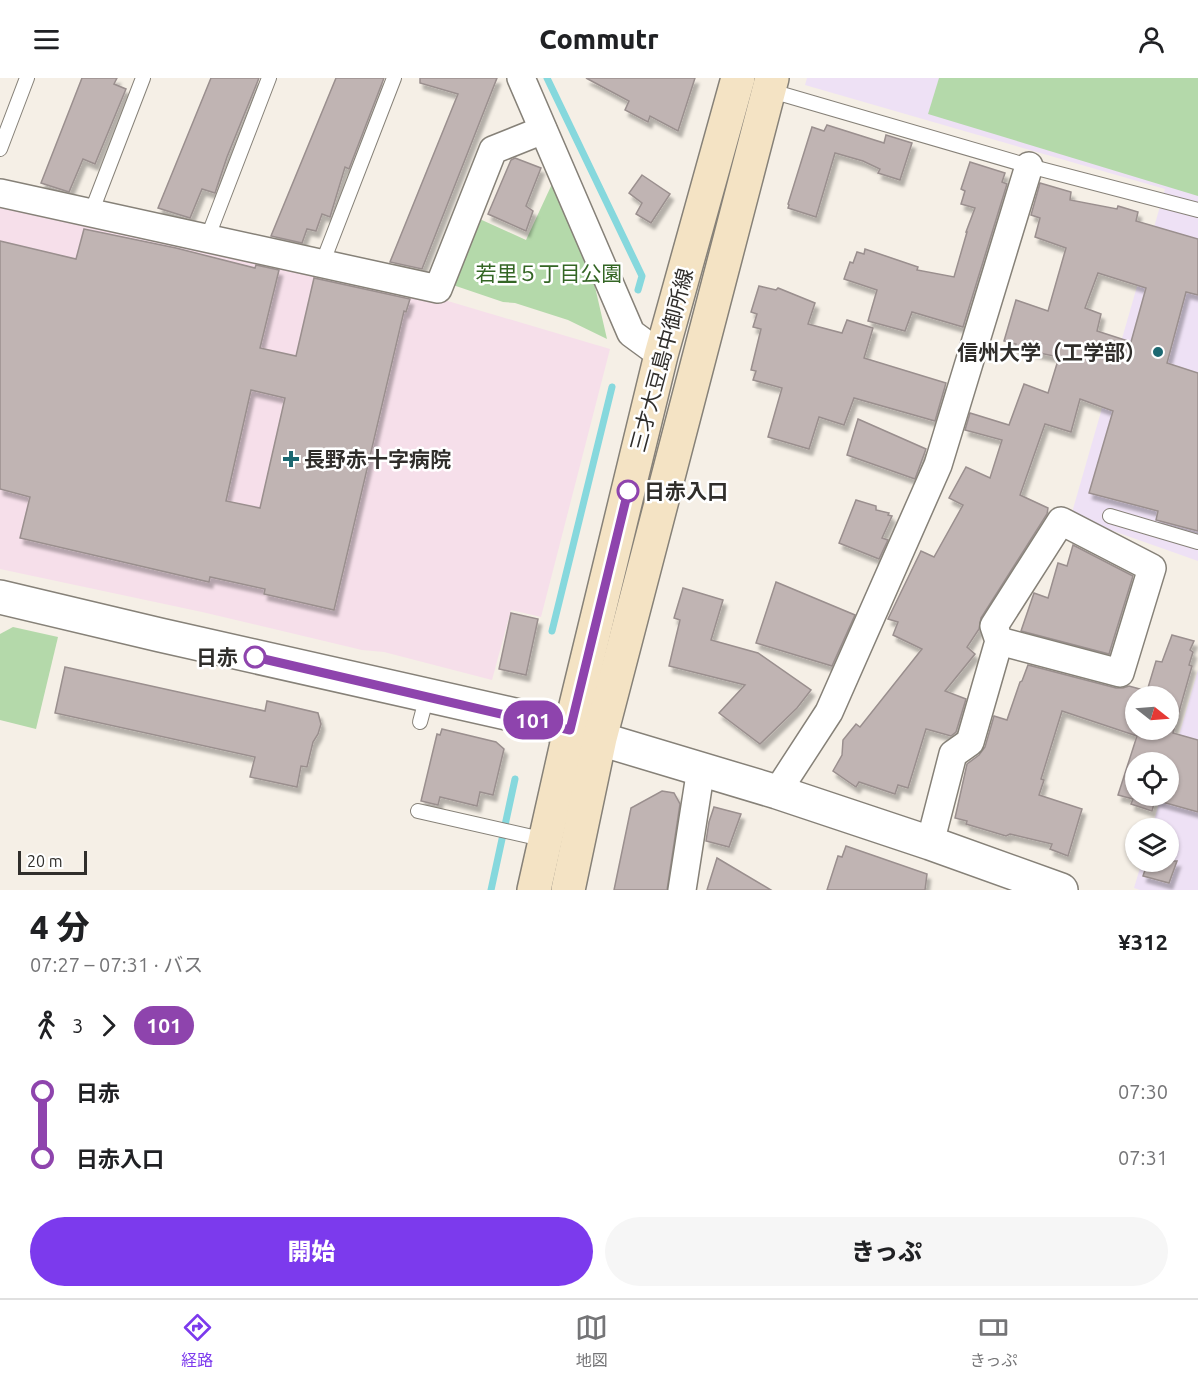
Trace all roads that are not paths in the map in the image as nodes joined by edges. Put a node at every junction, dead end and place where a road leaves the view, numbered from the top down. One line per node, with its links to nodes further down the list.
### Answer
1 (27, 78): 8 (lane)
2 (143, 78): 12 (lane)
3 (269, 78): 13 (lane)
4 (394, 78): 14 (lane)
5 (521, 78): 7 (street)
6 (754, 83): 9 (lane); 15 (main road, 三才大豆島中御所線); 20 (main road, 三才大豆島中御所線)
7 (543, 130): 14 (street); 15 (street)
8 (0, 149)
9 (1029, 166): 11 (lane); 22 (street)
10 (0, 193): 12 (street)
11 (1198, 210)
12 (91, 213): 13 (street)
13 (207, 238): 14 (street)
14 (322, 264)
15 (661, 355): 20 (main road, 三才大豆島中御所線)
16 (1110, 516): 17 (lane)
17 (1198, 542)
18 (0, 597): 20 (street)
19 (999, 641): 19 (street); 25 (street)
20 (585, 734): 21 (street); 24 (main road, 三才大豆島中御所線); 27 (main road, 三才大豆島中御所線)
21 (701, 768): 22 (street); 28 (street)
22 (777, 792): 25 (street)
23 (418, 811): 24 (lane)
24 (546, 840): 26 (main road, 三才大豆島中御所線)
25 (930, 843): 29 (street)
26 (534, 890)
27 (568, 890)
28 (682, 890)
29 (1060, 890)

